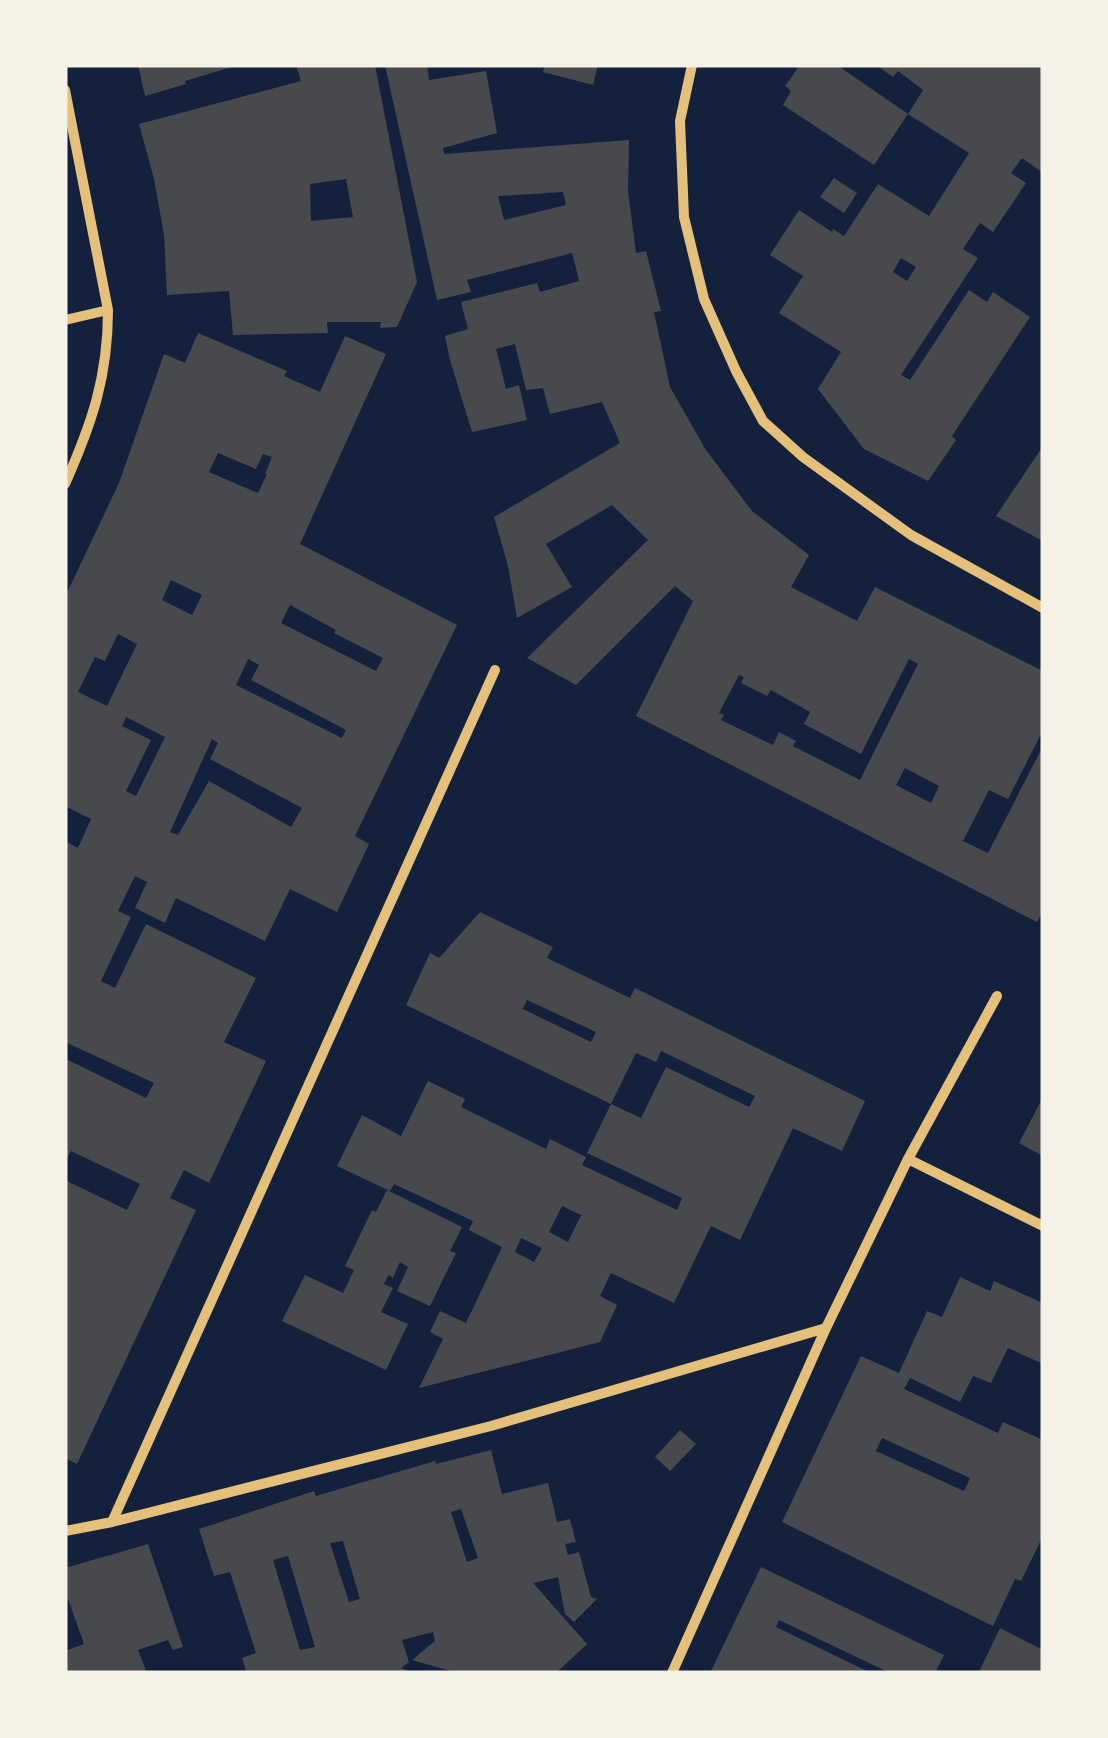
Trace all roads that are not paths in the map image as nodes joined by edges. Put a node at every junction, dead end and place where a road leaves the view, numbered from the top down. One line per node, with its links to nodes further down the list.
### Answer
1 (692, 65): 6 (street)
2 (65, 90): 3 (street)
3 (108, 310): 4 (street); 5 (street)
4 (65, 320)
5 (65, 484)
6 (1043, 608)
7 (496, 670): 12 (street)
8 (996, 996): 9 (street)
9 (908, 1159): 10 (street); 11 (street)
10 (1043, 1226)
11 (826, 1328): 12 (street); 14 (street)
12 (112, 1522): 13 (street)
13 (65, 1531)
14 (672, 1673)

